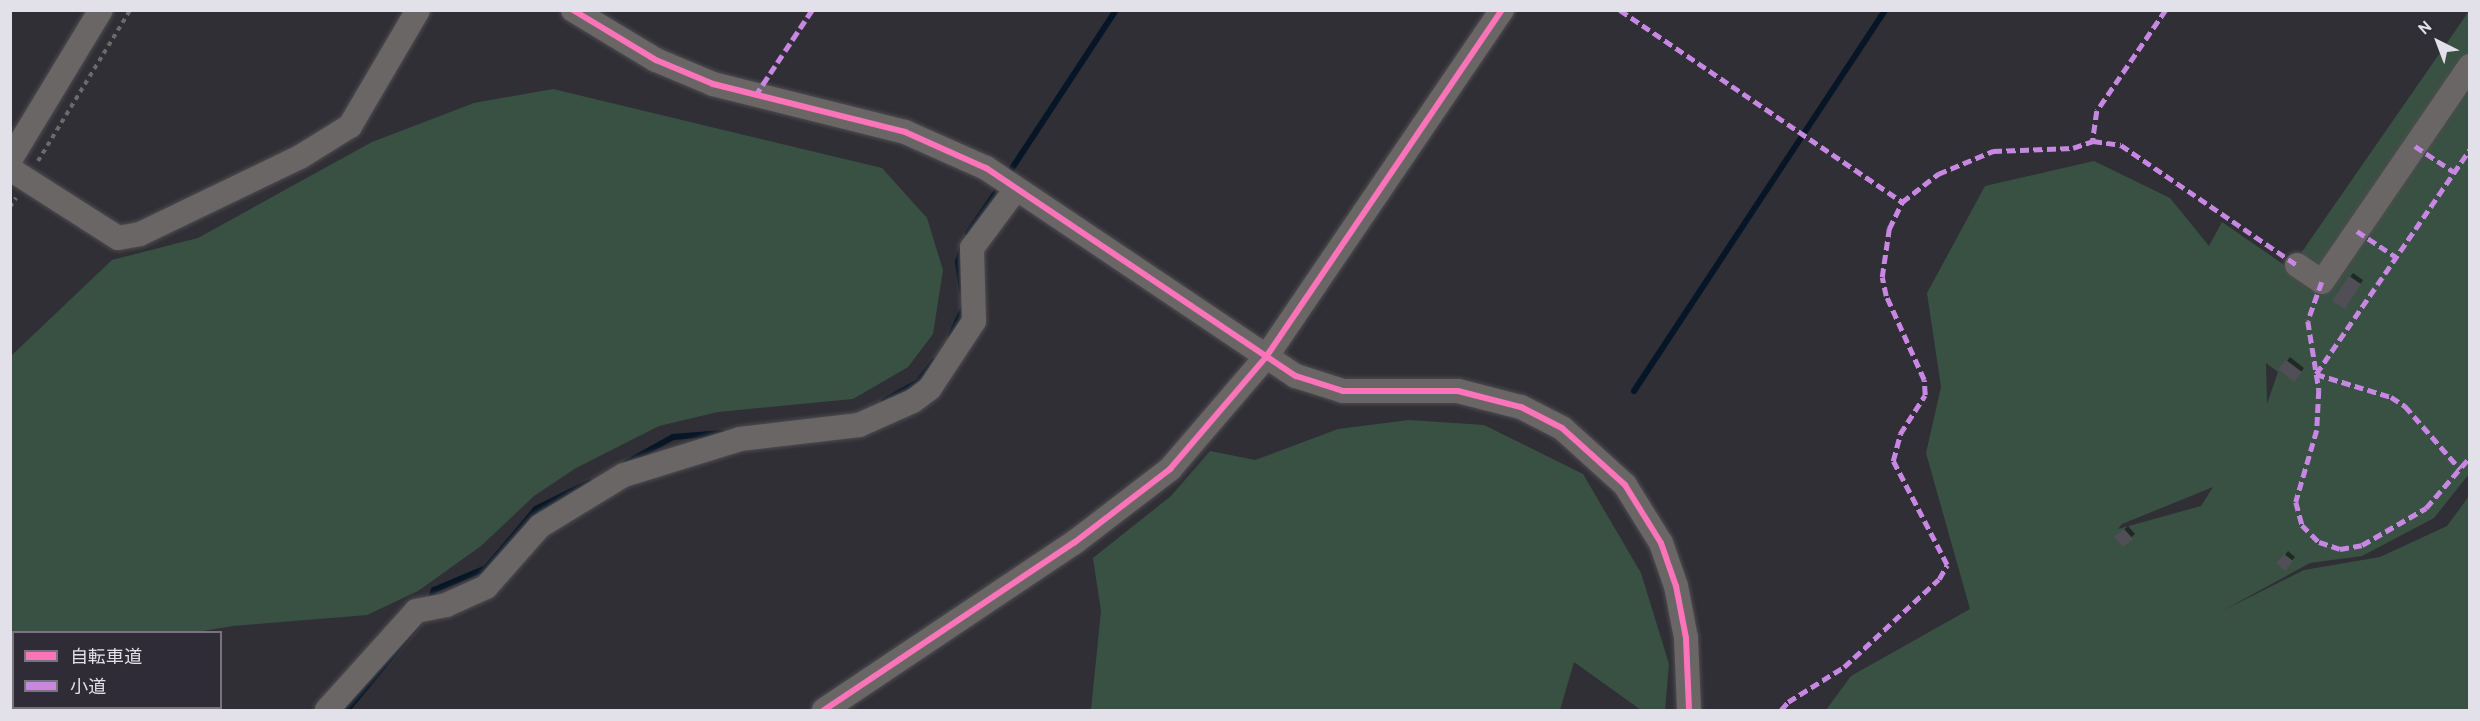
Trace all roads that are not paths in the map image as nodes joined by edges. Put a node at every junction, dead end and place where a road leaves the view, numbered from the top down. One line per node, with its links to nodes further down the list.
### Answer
1 (101, 10): 6 (street)
2 (418, 10): 7 (street)
3 (573, 10): 8 (street)
4 (1502, 10): 10 (street)
5 (2469, 66): 9 (street)
6 (10, 160)
7 (19, 174)
8 (1008, 182): 10 (street); 11 (street)
9 (2297, 265)
10 (1266, 357): 12 (street); 13 (street)
11 (327, 711)
12 (824, 711)
13 (1689, 711)

